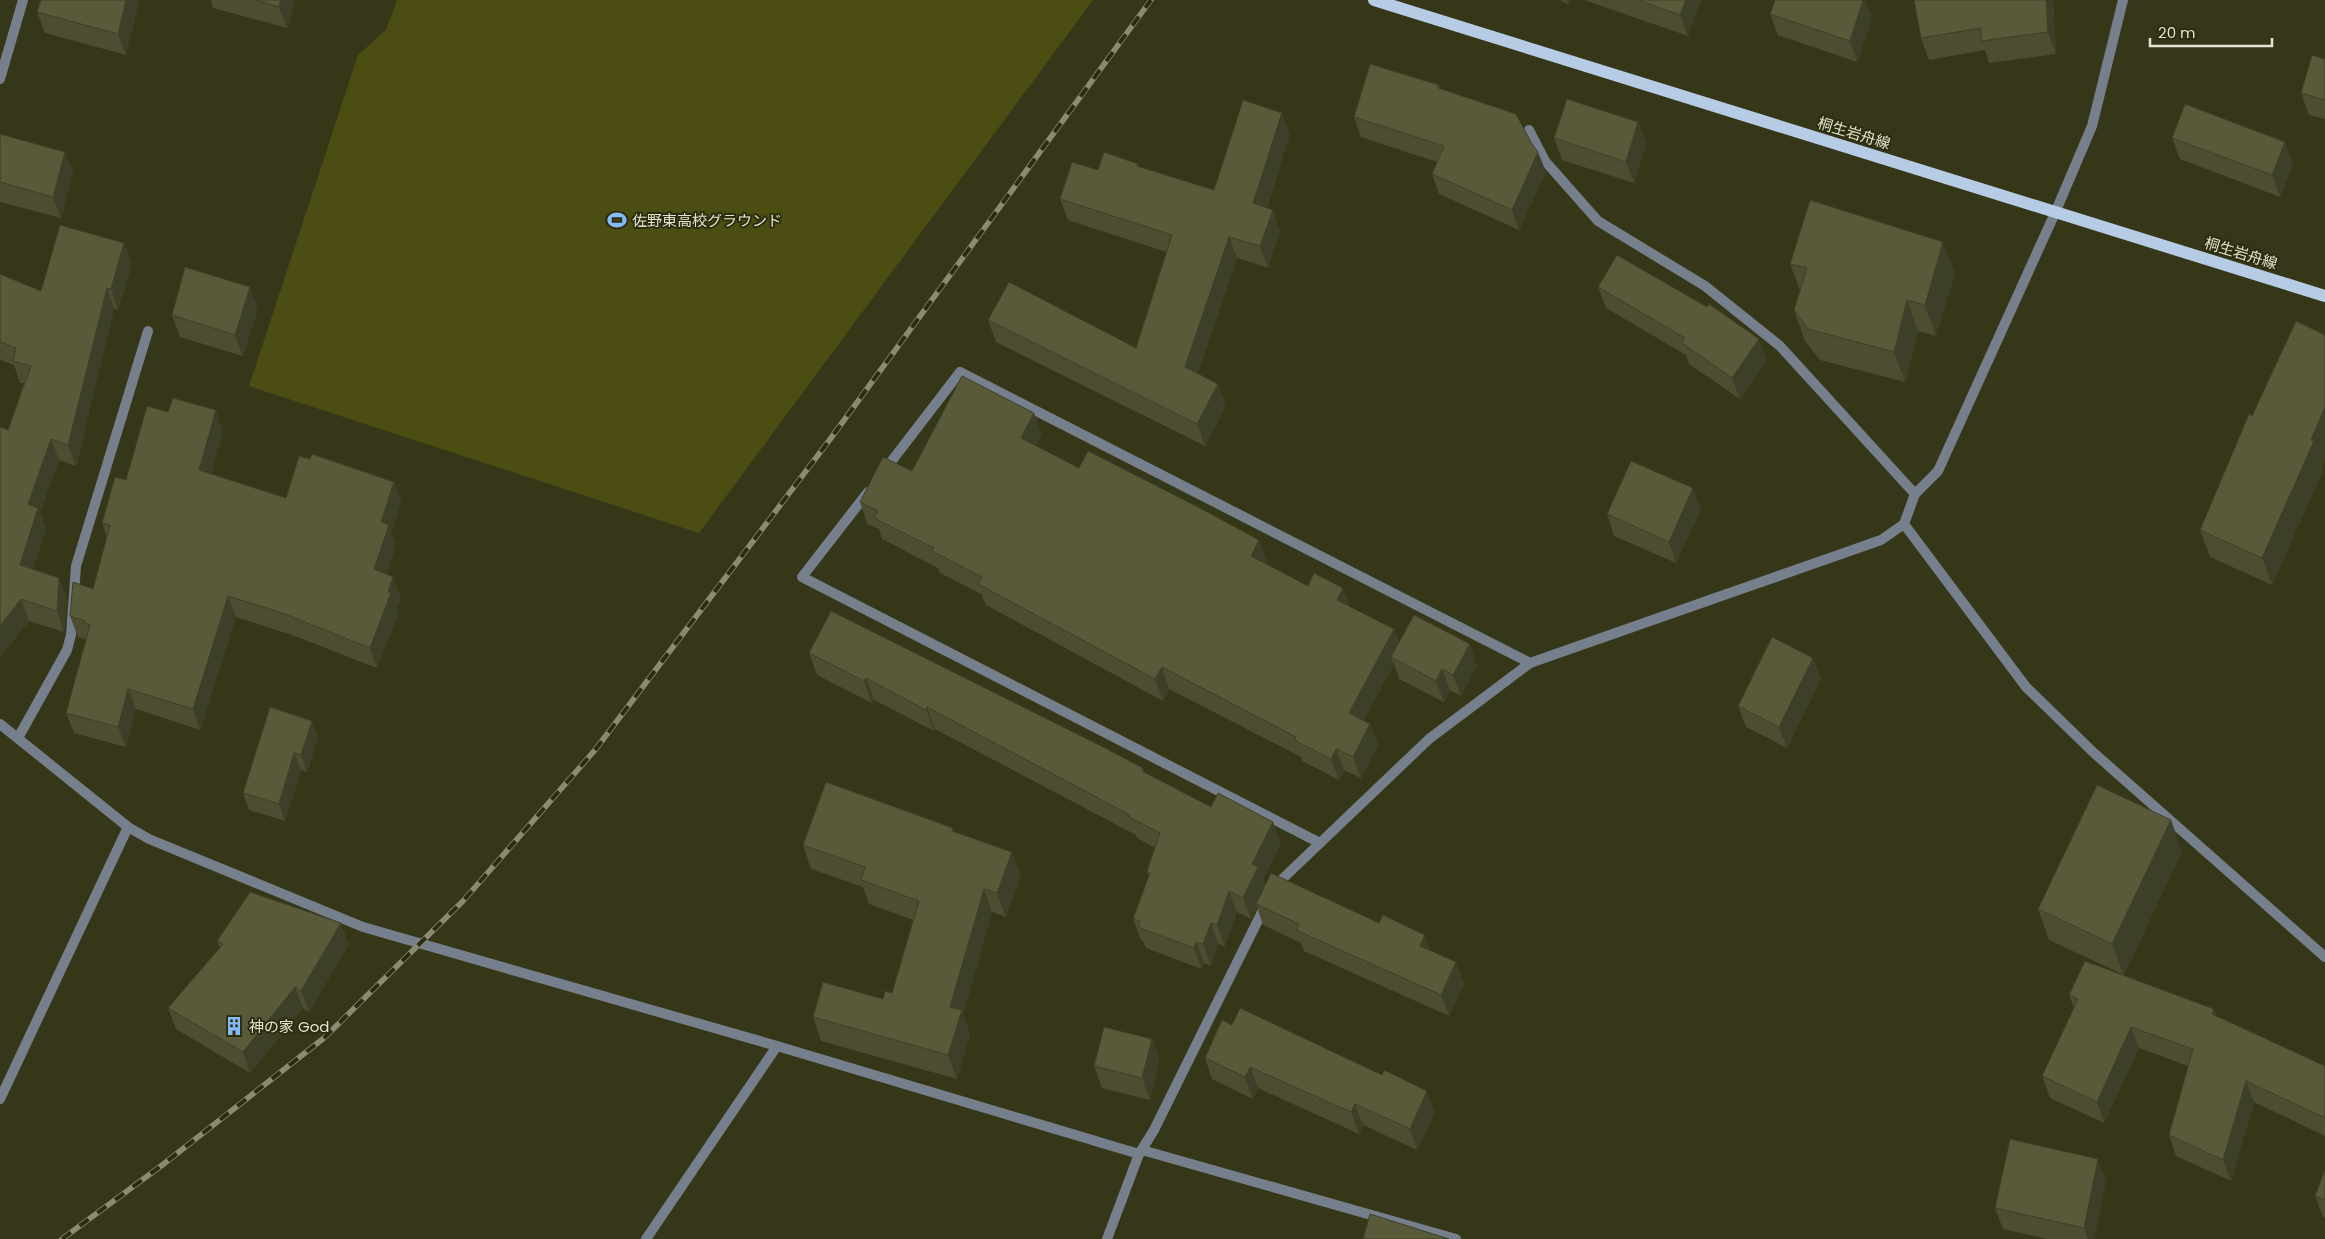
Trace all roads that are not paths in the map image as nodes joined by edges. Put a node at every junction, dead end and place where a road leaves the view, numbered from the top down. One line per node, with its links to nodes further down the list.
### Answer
1 (23, 0): 4 (street)
2 (1374, 0): 6 (main road, 桐生岩舟線)
3 (2123, 0): 6 (street)
4 (0, 79)
5 (1529, 130): 9 (street)
6 (2055, 213): 7 (main road, 桐生岩舟線); 9 (street)
7 (2325, 296)
8 (148, 331): 13 (street)
9 (1915, 494): 10 (street)
10 (1904, 524): 11 (street); 16 (street)
11 (1530, 663): 15 (street); 15 (street)
12 (0, 724): 13 (street)
13 (18, 738): 14 (street)
14 (128, 827): 17 (street); 18 (street)
15 (1320, 842): 19 (street)
16 (2325, 957)
17 (778, 1046): 19 (street); 20 (street)
18 (0, 1100)
19 (1140, 1152): 21 (street); 22 (street)
20 (646, 1239)
21 (1108, 1239)
22 (1456, 1239)

